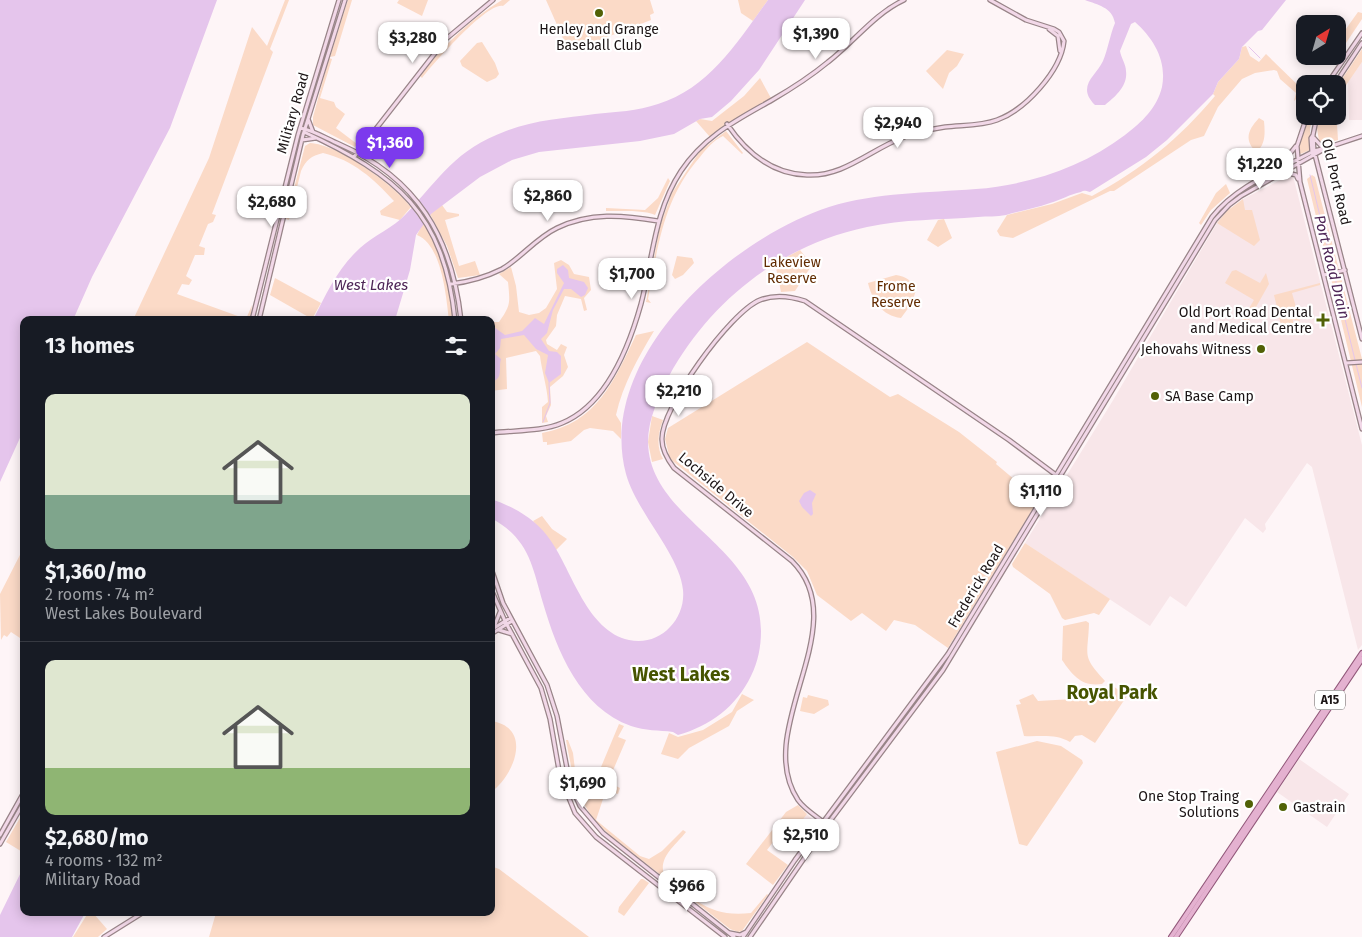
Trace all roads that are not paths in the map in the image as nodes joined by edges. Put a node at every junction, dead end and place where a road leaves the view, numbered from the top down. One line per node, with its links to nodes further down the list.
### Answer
1 (339, 0): 16 (main road, Military Road)
2 (345, 0): 12 (main road, Military Road)
3 (493, 0): 25 (main road)
4 (904, 0): 13 (main road)
5 (990, 0): 6 (main road)
6 (1049, 29): 9 (main road); 9 (main road)
7 (1362, 33): 10 (main road)
8 (1362, 43): 11 (main road)
9 (1060, 52): 13 (main road)
10 (1334, 75)
11 (1340, 75)
12 (308, 118): 17 (main road, Military Road); 18 (main road)
13 (727, 124): 33 (main road)
14 (1304, 125): 23 (main road, Old Port Road)
15 (1315, 125): 19 (main road, Old Port Road)
16 (300, 128): 17 (main road); 34 (main road, Military Road)
17 (304, 131): 18 (main road); 21 (main road); 22 (main road, Military Road)
18 (313, 133): 25 (main road)
19 (1313, 135): 24 (main road); 26 (main road, Old Port Road)
20 (1362, 136): 24 (main road)
21 (317, 138): 22 (main road); 27 (main road)
22 (302, 140): 35 (main road, Military Road)
23 (1297, 146): 28 (main road, Old Port Road); 30 (main road)
24 (1324, 148): 26 (main road)
25 (357, 152): 27 (main road); 39 (main road)
26 (1313, 153): 28 (main road, Frederick Road); 29 (main road, Frederick Road); 36 (main road, Old Port Road)
27 (354, 157): 38 (main road)
28 (1297, 160): 29 (main road, Old Port Road); 30 (main road, Frederick Road)
29 (1298, 166): 31 (main road, Frederick Road); 32 (main road, Old Port Road)
30 (1277, 171): 49 (main road, Frederick Road)
31 (1285, 173): 32 (main road); 50 (main road, Frederick Road)
32 (1300, 182): 37 (main road, Old Port Road)
33 (658, 221): 39 (main road); 48 (main road)
34 (266, 265): 35 (main road); 40 (main road, Military Road)
35 (272, 266): 41 (main road, Military Road)
36 (1345, 270): 37 (main road); 44 (main road, Old Port Road)
37 (1324, 275): 46 (main road, Old Port Road)
38 (451, 284): 39 (main road); 42 (main road)
39 (456, 284): 43 (main road)
40 (253, 316)
41 (260, 316)
42 (455, 316)
43 (460, 316)
44 (1362, 339)
45 (1362, 362): 46 (main road)
46 (1345, 363): 47 (main road, Old Port Road)
47 (1362, 429)
48 (495, 433)
49 (1056, 475): 50 (main road, Lochside Drive); 65 (main road, Frederick Road); 65 (main road, Lochside Drive)
50 (1060, 478): 66 (main road, Frederick Road)
51 (495, 581): 54 (main road)
52 (495, 598): 53 (main road)
53 (500, 610): 55 (main road); 56 (main road)
54 (511, 619): 55 (main road); 70 (main road)
55 (506, 623): 57 (main road); 58 (main road); 60 (main road)
56 (495, 626)
57 (495, 628)
58 (498, 630): 59 (main road); 60 (main road)
59 (495, 632)
60 (513, 634): 73 (main road)
61 (1362, 653): 77 (main road, A15)
62 (1362, 659): 78 (main road, A15)
63 (20, 799): 67 (main road)
64 (20, 809): 68 (main road)
65 (823, 822): 66 (main road, Lochside Drive); 71 (main road, Frederick Road)
66 (827, 825): 76 (main road, Frederick Road)
67 (0, 835)
68 (0, 844)
69 (138, 916): 72 (main road)
70 (725, 931): 71 (main road); 74 (main road)
71 (746, 932): 75 (main road, Frederick Road)
72 (104, 937)
73 (725, 937)
74 (734, 937)
75 (743, 937)
76 (750, 937)
77 (1171, 937)
78 (1176, 937)

